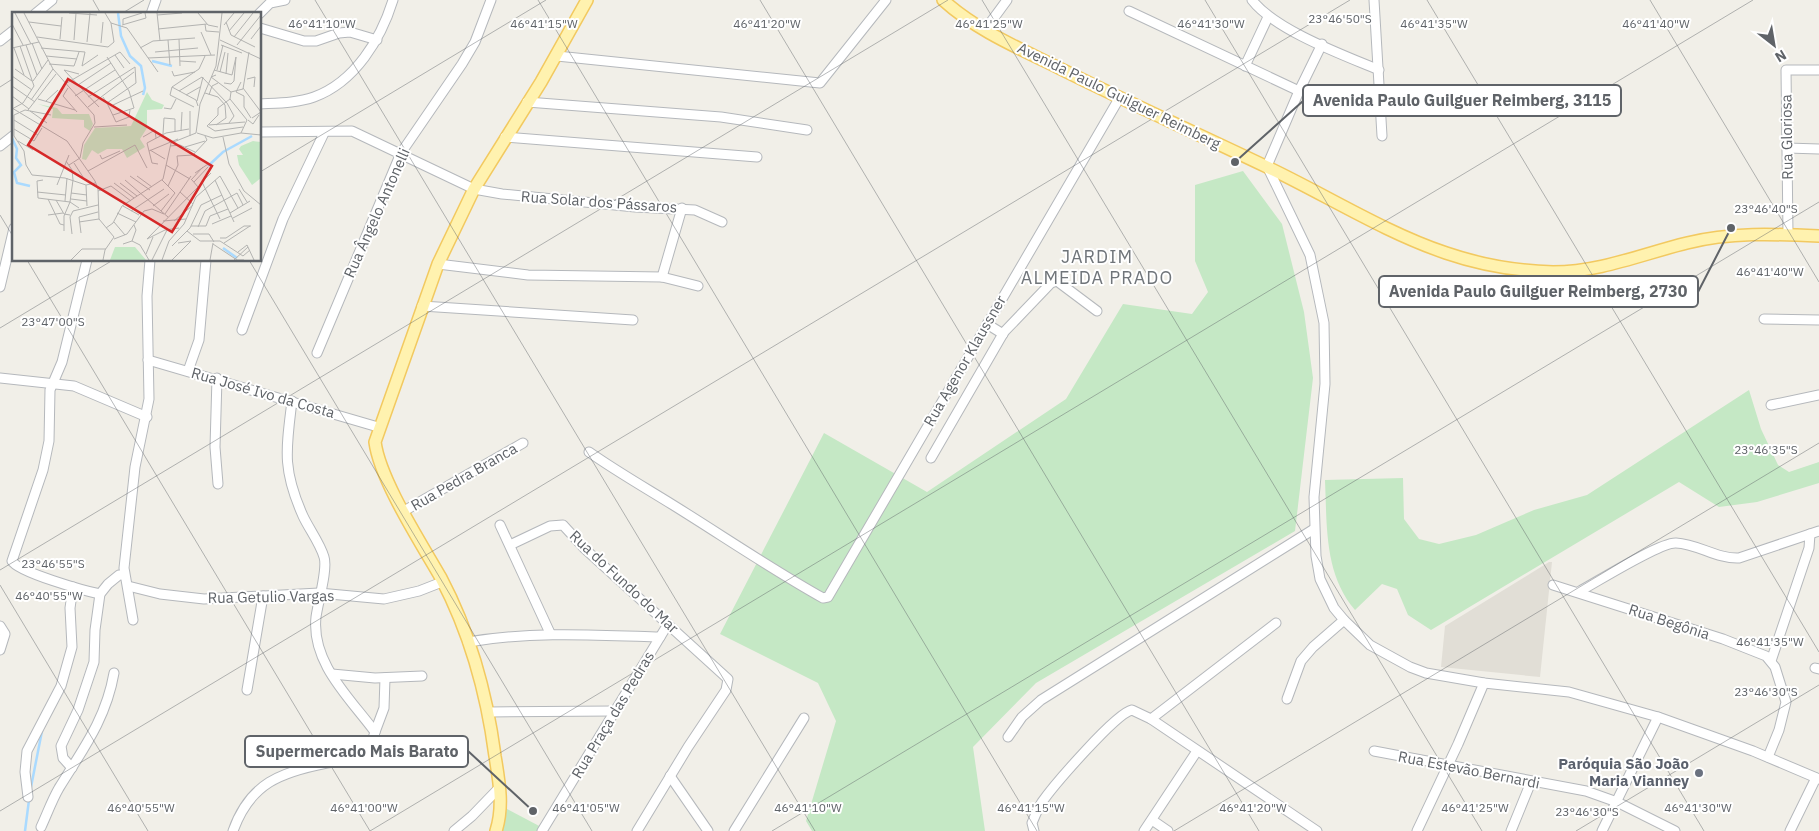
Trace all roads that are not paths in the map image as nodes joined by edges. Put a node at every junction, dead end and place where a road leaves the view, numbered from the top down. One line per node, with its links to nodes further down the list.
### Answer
1 (156, 0): 14 (street)
2 (285, 0): 15 (street)
3 (393, 0): 20 (street)
4 (491, 0): 40 (street, Rua Ângelo Antonelli)
5 (587, 0): 23 (main road)
6 (886, 0): 23 (street)
7 (943, 0): 18 (main road, Avenida Paulo Guilguer Reimberg)
8 (1007, 0): 18 (street)
9 (1252, 0): 16 (street)
10 (1374, 0): 25 (street)
11 (50, 1): 13 (street)
12 (1129, 11): 24 (street)
13 (37, 12)
14 (152, 12)
15 (261, 12)
16 (1268, 17): 22 (street); 24 (street)
17 (261, 28): 20 (street)
18 (985, 30): 28 (main road, Avenida Paulo Guilguer Reimberg)
19 (12, 32): 21 (street)
20 (377, 40): 30 (street)
21 (0, 41)
22 (1322, 44): 25 (street); 27 (street)
23 (557, 56): 29 (main road)
24 (1245, 66): 27 (street)
25 (1379, 70): 34 (street)
26 (1819, 70): 38 (street, Rua Gloriosa)
27 (1298, 91): 42 (street)
28 (1120, 97): 42 (main road, Avenida Paulo Guilguer Reimberg); 61 (street, Rua Agenor Klaussner)
29 (527, 102): 31 (street); 36 (main road)
30 (261, 104)
31 (807, 130)
32 (261, 132): 33 (street, Rua Solar dos Pássaros)
33 (324, 133): 40 (street, Rua Solar dos Pássaros); 62 (street)
34 (1382, 136)
35 (12, 137): 37 (street)
36 (505, 137): 41 (street); 43 (main road)
37 (0, 146)
38 (1787, 148): 39 (street); 46 (street, Rua Gloriosa)
39 (1819, 149)
40 (401, 153): 43 (street, Rua Solar dos Pássaros); 64 (street, Rua Ângelo Antonelli)
41 (757, 157)
42 (1267, 166): 46 (main road, Avenida Paulo Guilguer Reimberg); 81 (street)
43 (474, 189): 44 (street, Rua Solar dos Pássaros); 52 (main road)
44 (682, 208): 45 (street, Rua Solar dos Pássaros); 53 (street)
45 (722, 222)
46 (1788, 234): 48 (main road, Avenida Paulo Guilguer Reimberg)
47 (12, 236): 55 (street)
48 (1819, 236)
49 (87, 261): 69 (street)
50 (150, 261): 65 (street)
51 (206, 261): 66 (street)
52 (438, 264): 53 (street); 56 (main road)
53 (662, 277): 54 (street)
54 (698, 286)
55 (0, 287)
56 (422, 306): 59 (street); 74 (main road)
57 (1097, 311): 63 (street)
58 (1764, 319): 60 (street)
59 (633, 320)
60 (1819, 320)
61 (987, 324): 63 (street); 76 (street, Rua Agenor Klaussner)
62 (242, 330)
63 (1003, 334): 77 (street)
64 (316, 353)
65 (148, 360): 66 (street, Rua José Ivo da Costa); 73 (street)
66 (188, 371): 68 (street, Rua José Ivo da Costa)
67 (0, 378): 69 (street)
68 (217, 378): 71 (street, Rua José Ivo da Costa); 78 (street)
69 (53, 384): 73 (street); 88 (street)
70 (1819, 395): 72 (street)
71 (292, 401): 74 (street, Rua José Ivo da Costa); 90 (street)
72 (1771, 405)
73 (147, 417): 84 (street)
74 (378, 427): 79 (main road)
75 (523, 443): 79 (street, Rua Pedra Branca)
76 (589, 452)
77 (931, 458)
78 (218, 484)
79 (404, 511): 85 (main road)
80 (500, 525): 83 (street)
81 (1314, 529): 94 (street); 116 (street)
82 (1814, 533): 89 (street); 102 (street)
83 (510, 546): 96 (street, Rua do Fundo do Mar); 98 (street)
84 (124, 575): 87 (street); 91 (street)
85 (442, 582): 90 (street, Rua Getulio Vargas); 100 (main road)
86 (1553, 584): 89 (street, Rua Begônia)
87 (128, 586): 92 (street, Rua Getulio Vargas); 93 (street)
88 (73, 587): 91 (street); 126 (street)
89 (1580, 591): 102 (street, Rua Begônia)
90 (319, 593): 92 (street, Rua Getulio Vargas); 104 (street)
91 (100, 594): 121 (street)
92 (262, 596): 108 (street)
93 (133, 620)
94 (1344, 620): 107 (street); 109 (street)
95 (1276, 623): 114 (street)
96 (668, 624): 99 (street, Rua Praça das Pedras); 122 (street, Rua do Fundo do Mar)
97 (0, 626): 101 (street)
98 (550, 633): 99 (street); 100 (street)
99 (660, 637): 110 (street, Rua Praça das Pedras)
100 (468, 642): 111 (main road)
101 (0, 650)
102 (1771, 661): 119 (street)
103 (114, 673): 121 (street)
104 (332, 674): 106 (street); 115 (street)
105 (422, 676): 106 (street)
106 (385, 678): 115 (street)
107 (1484, 682): 112 (street); 120 (street)
108 (247, 690)
109 (1287, 699)
110 (614, 711): 111 (street); 130 (street, Rua Praça das Pedras)
111 (489, 712): 125 (main road)
112 (1658, 717): 119 (street); 127 (street)
113 (804, 718): 136 (street)
114 (1151, 719): 117 (street); 137 (street)
115 (375, 732): 131 (street)
116 (1008, 737)
117 (1197, 751): 128 (street); 140 (street)
118 (1374, 751): 120 (street, Rua Estevão Bernardi)
119 (1768, 757): 123 (street)
120 (1447, 766): 124 (street, Rua Estevão Bernardi); 141 (street)
121 (72, 768): 129 (street)
122 (670, 776): 134 (street); 135 (street)
123 (1817, 778): 145 (street)
124 (1531, 782): 127 (street, Rua Estevão Bernardi); 142 (street)
125 (500, 787): 132 (street); 133 (main road)
126 (28, 797)
127 (1617, 802): 143 (street); 144 (street, Rua Estevão Bernardi)
128 (1152, 820): 138 (street); 139 (street)
129 (40, 827)
130 (547, 830)
131 (233, 831)
132 (454, 831)
133 (496, 831)
134 (637, 831)
135 (708, 831)
136 (734, 831)
137 (1034, 831)
138 (1144, 831)
139 (1168, 831)
140 (1317, 831)
141 (1417, 831)
142 (1511, 831)
143 (1602, 831)
144 (1674, 831)
145 (1790, 831)

